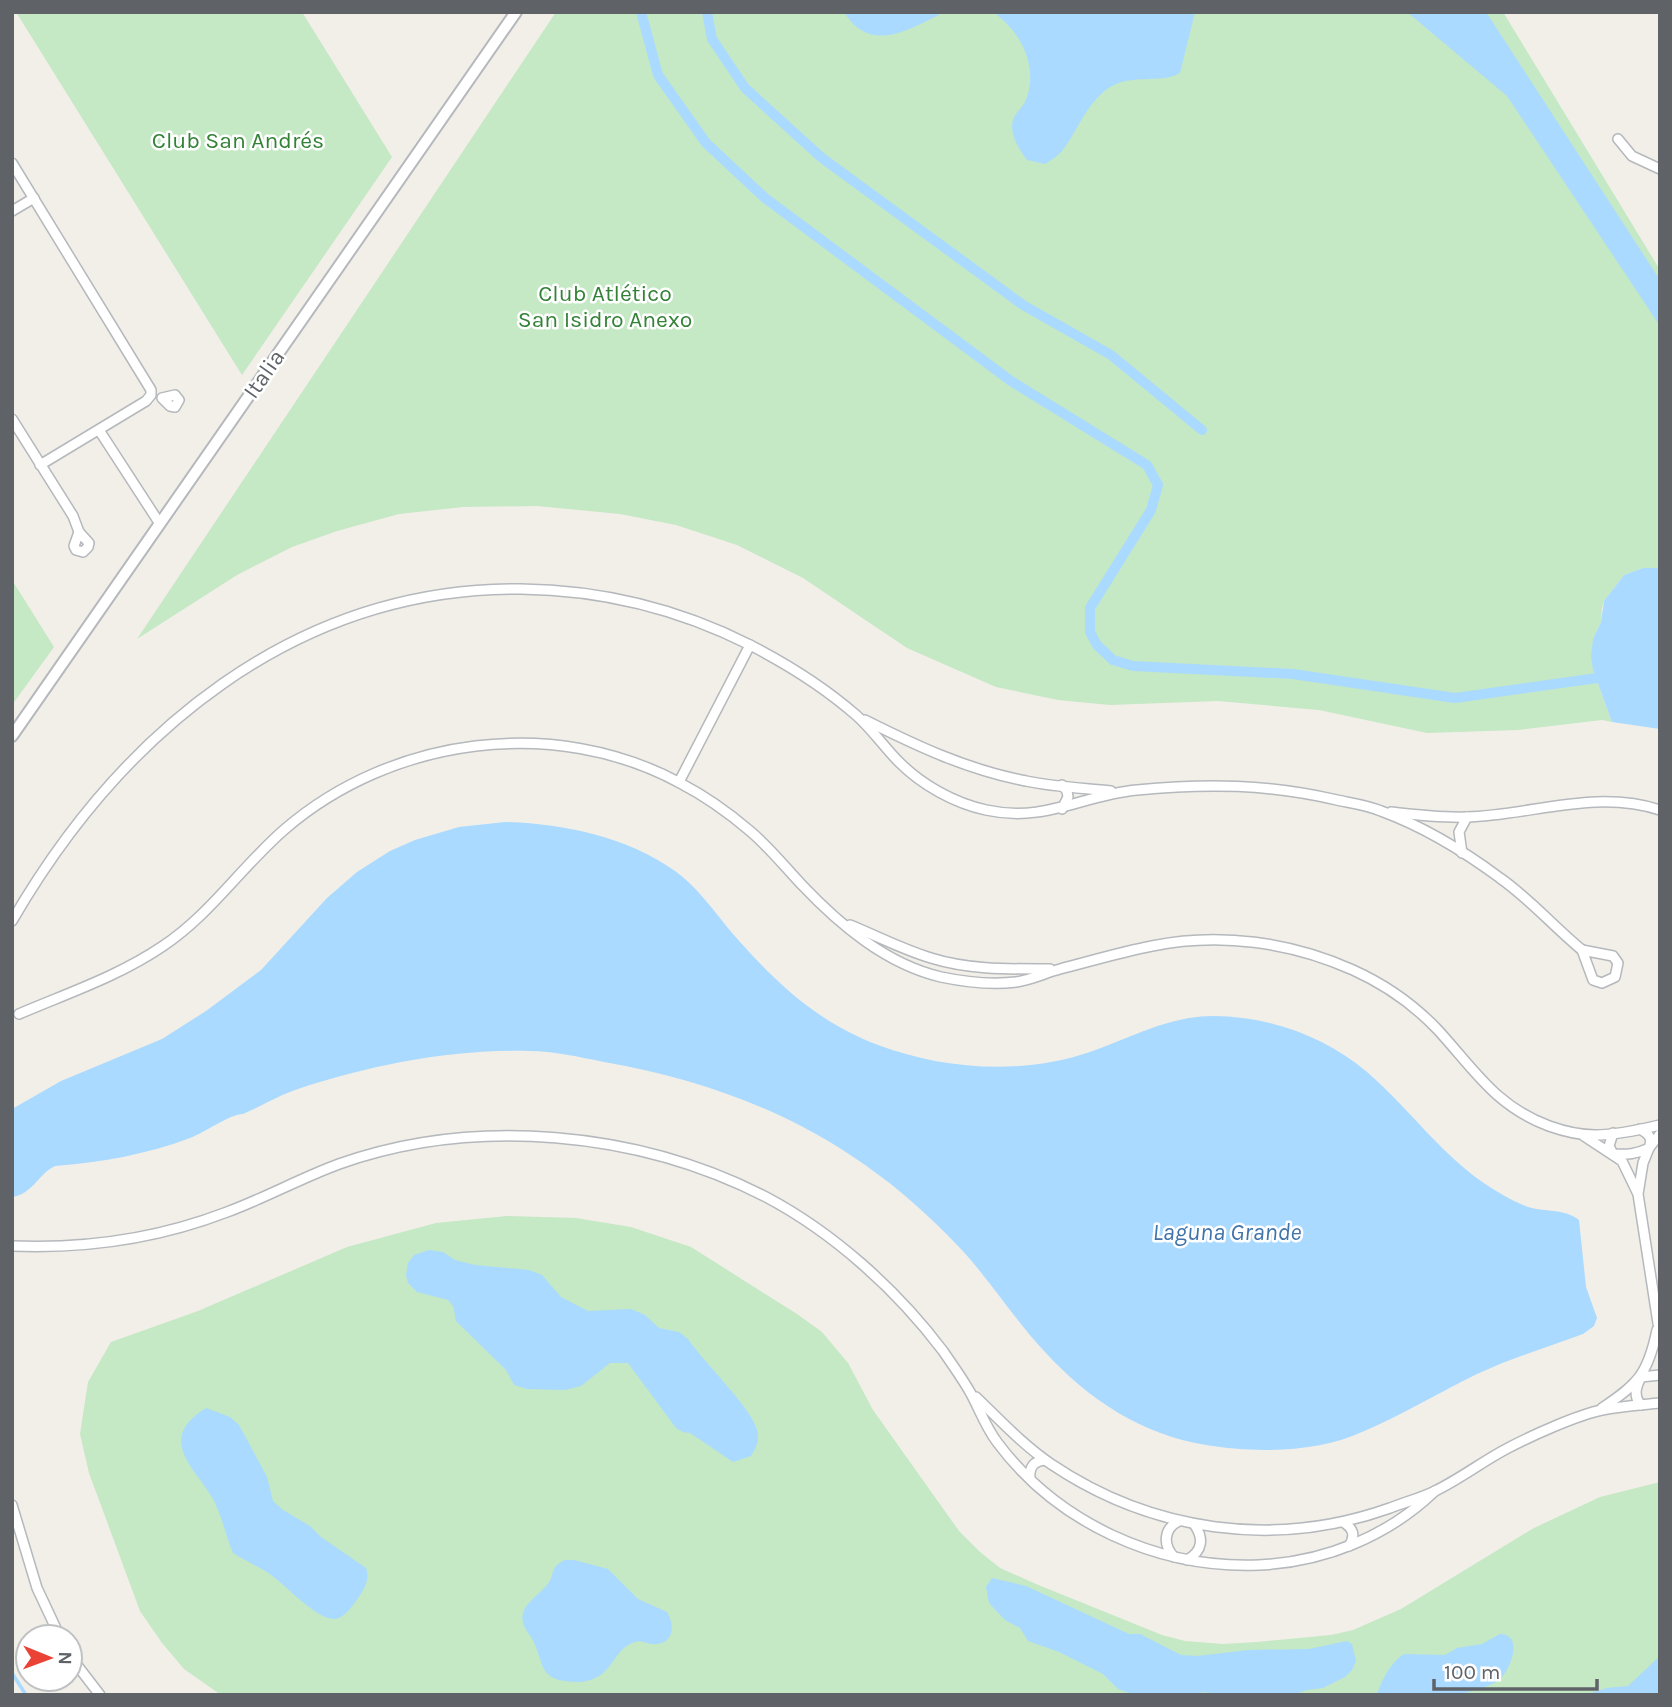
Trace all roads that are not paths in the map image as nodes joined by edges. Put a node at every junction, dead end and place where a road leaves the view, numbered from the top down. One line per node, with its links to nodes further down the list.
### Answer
1 (516, 12): 12 (street, Italia)
2 (1618, 139): 4 (street)
3 (12, 163): 5 (street)
4 (1660, 169)
5 (34, 198): 6 (street); 7 (street)
6 (12, 211)
7 (150, 395): 8 (street); 10 (street)
8 (162, 398)
9 (12, 419): 11 (street)
10 (99, 430): 11 (street); 12 (street)
11 (40, 465): 13 (street)
12 (160, 524): 16 (street, Italia)
13 (79, 532)
14 (750, 645): 15 (street); 19 (street); 27 (street)
15 (858, 717): 17 (street); 18 (street)
16 (12, 736)
17 (913, 744): 18 (street); 20 (street)
18 (901, 765): 22 (street)
19 (679, 782): 28 (street); 31 (street)
20 (1062, 785): 21 (street); 22 (street)
21 (1117, 792): 22 (street); 24 (street)
22 (1062, 809)
23 (1660, 810): 25 (street)
24 (1381, 811): 25 (street); 26 (street)
25 (1467, 817): 26 (street)
26 (1462, 853): 29 (street)
27 (12, 921)
28 (842, 922): 30 (street); 30 (street)
29 (1582, 950): 29 (street)
30 (1058, 969): 35 (street)
31 (15, 1016)
32 (1660, 1125): 33 (street)
33 (1640, 1129): 34 (street); 37 (street)
34 (1613, 1133): 35 (street); 38 (street)
35 (1580, 1134): 38 (street)
36 (1660, 1134): 37 (street)
37 (1649, 1148): 38 (street); 39 (street)
38 (1614, 1154): 39 (street)
39 (1638, 1194): 42 (street)
40 (12, 1246): 46 (street)
41 (1660, 1254): 42 (street)
42 (1647, 1256): 43 (street)
43 (1658, 1333): 45 (street)
44 (1660, 1375): 45 (street)
45 (1641, 1377): 48 (street); 49 (street)
46 (970, 1391): 50 (street); 51 (street)
47 (1660, 1403): 48 (street)
48 (1641, 1405): 49 (street)
49 (1599, 1410): 52 (street)
50 (1045, 1460): 51 (street); 54 (street)
51 (1030, 1478): 58 (street)
52 (1435, 1491): 55 (street); 57 (street)
53 (12, 1505): 60 (street)
54 (1179, 1521): 56 (street); 58 (street)
55 (1343, 1522): 56 (street); 57 (street)
56 (1194, 1524): 59 (street)
57 (1349, 1546): 59 (street)
58 (1174, 1558): 59 (street)
59 (1187, 1560)
60 (53, 1623)
61 (84, 1674): 62 (street)
62 (100, 1695)

